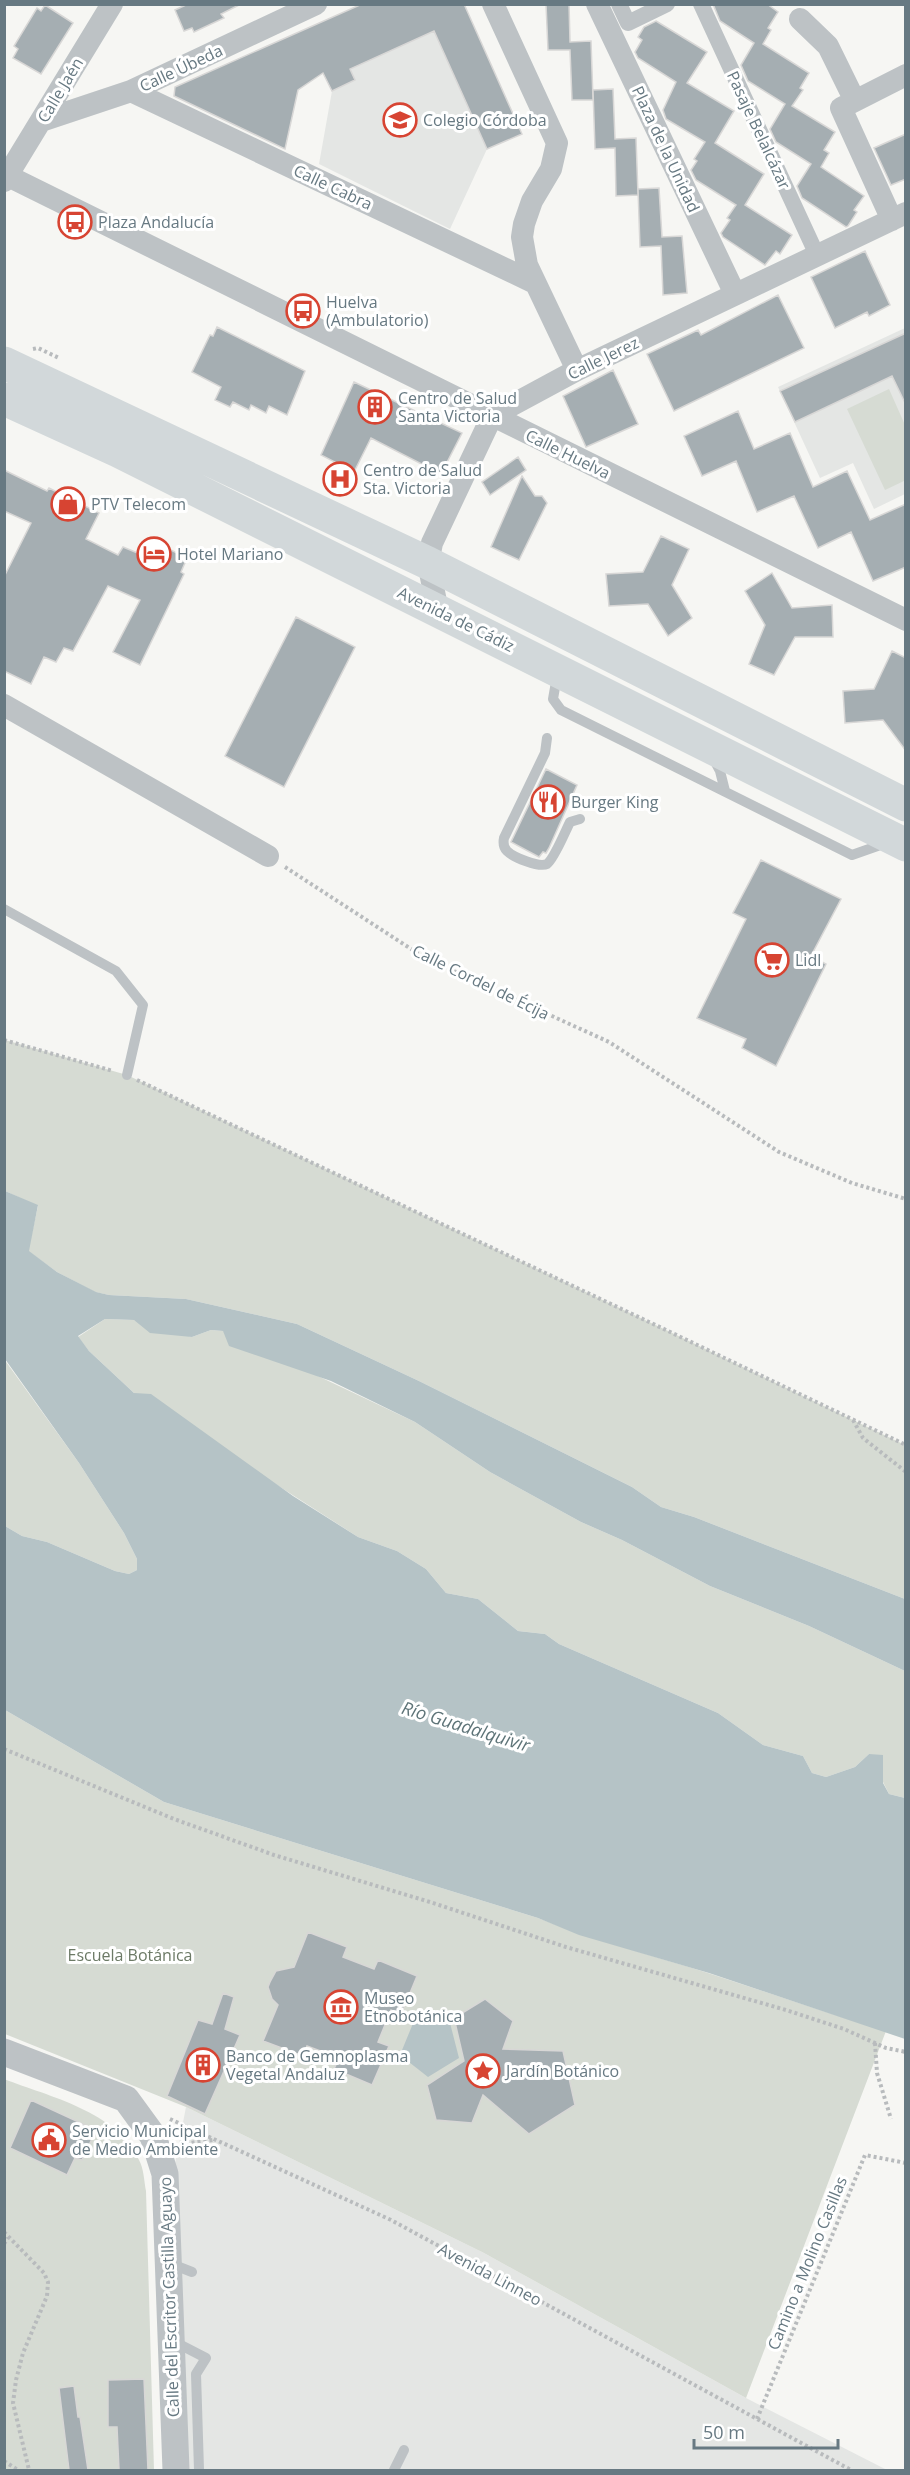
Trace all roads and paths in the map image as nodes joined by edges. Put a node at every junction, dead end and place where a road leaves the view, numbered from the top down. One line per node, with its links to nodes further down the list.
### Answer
1 (112, 4): 12 (street, Calle Jaén)
2 (316, 4): 10 (street, Calle Úbeda)
3 (493, 4): 16 (street)
4 (597, 4): 17 (street, Plaza de la Unidad)
5 (620, 4): 6 (street)
6 (667, 4)
7 (701, 4): 15 (street, Pasaje Belalcázar)
8 (800, 19): 11 (street)
9 (906, 75): 11 (street)
10 (130, 91): 12 (street, Calle Úbeda); 16 (street, Calle Cabra)
11 (854, 99): 14 (street)
12 (41, 121): 13 (street, Calle Jaén)
13 (6, 177): 22 (street, Calle Huelva)
14 (899, 216): 15 (street, Calle Jerez)
15 (817, 255): 17 (street, Calle Jerez)
16 (535, 283): 19 (street)
17 (735, 294): 19 (street, Calle Jerez)
18 (4, 363): 24 (main road)
19 (577, 370): 22 (street, Calle Jerez)
20 (4, 399): 23 (main road, Avenida de Cádiz)
21 (4, 406): 23 (main road)
22 (492, 416): 24 (street); 26 (street, Calle Huelva)
23 (50, 420): 25 (main road, Avenida de Cádiz)
24 (428, 563): 25 (street); 32 (main road)
25 (438, 611): 27 (main road, Avenida de Cádiz)
26 (906, 620)
27 (558, 670): 30 (main road, Avenida de Cádiz); 31 (lane)
28 (4, 705): 35 (street)
29 (547, 738): 33 (lane)
30 (706, 745): 31 (lane); 34 (main road, Avenida de Cádiz)
31 (725, 791): 34 (lane)
32 (906, 805)
33 (580, 819)
34 (900, 842)
35 (268, 856): 39 (path, Calle Cordel de Écija)
36 (4, 909): 38 (lane)
37 (4, 1040): 38 (path)
38 (127, 1076): 40 (path)
39 (906, 1199)
40 (852, 1420): 41 (path); 42 (path)
41 (906, 1446)
42 (906, 1472)
43 (4, 1749): 44 (path)
44 (875, 2043): 46 (path); 47 (path)
45 (4, 2052): 49 (street, Calle del Escritor Castilla Aguayo)
46 (906, 2052)
47 (891, 2119)
48 (906, 2163): 54 (path, Camino a Molino Casillas)
49 (165, 2174): 53 (street, Calle del Escritor Castilla Aguayo); 54 (path, Avenida Linneo)
50 (4, 2232): 51 (path)
51 (8, 2238): 52 (path); 58 (path)
52 (4, 2244)
53 (171, 2340): 59 (street, Calle del Escritor Castilla Aguayo); 60 (lane)
54 (757, 2418): 62 (path, Avenida Linneo)
55 (404, 2450): 61 (lane)
56 (4, 2461): 57 (path)
57 (18, 2470)
58 (29, 2470)
59 (176, 2470)
60 (199, 2470)
61 (394, 2470)
62 (851, 2470)

